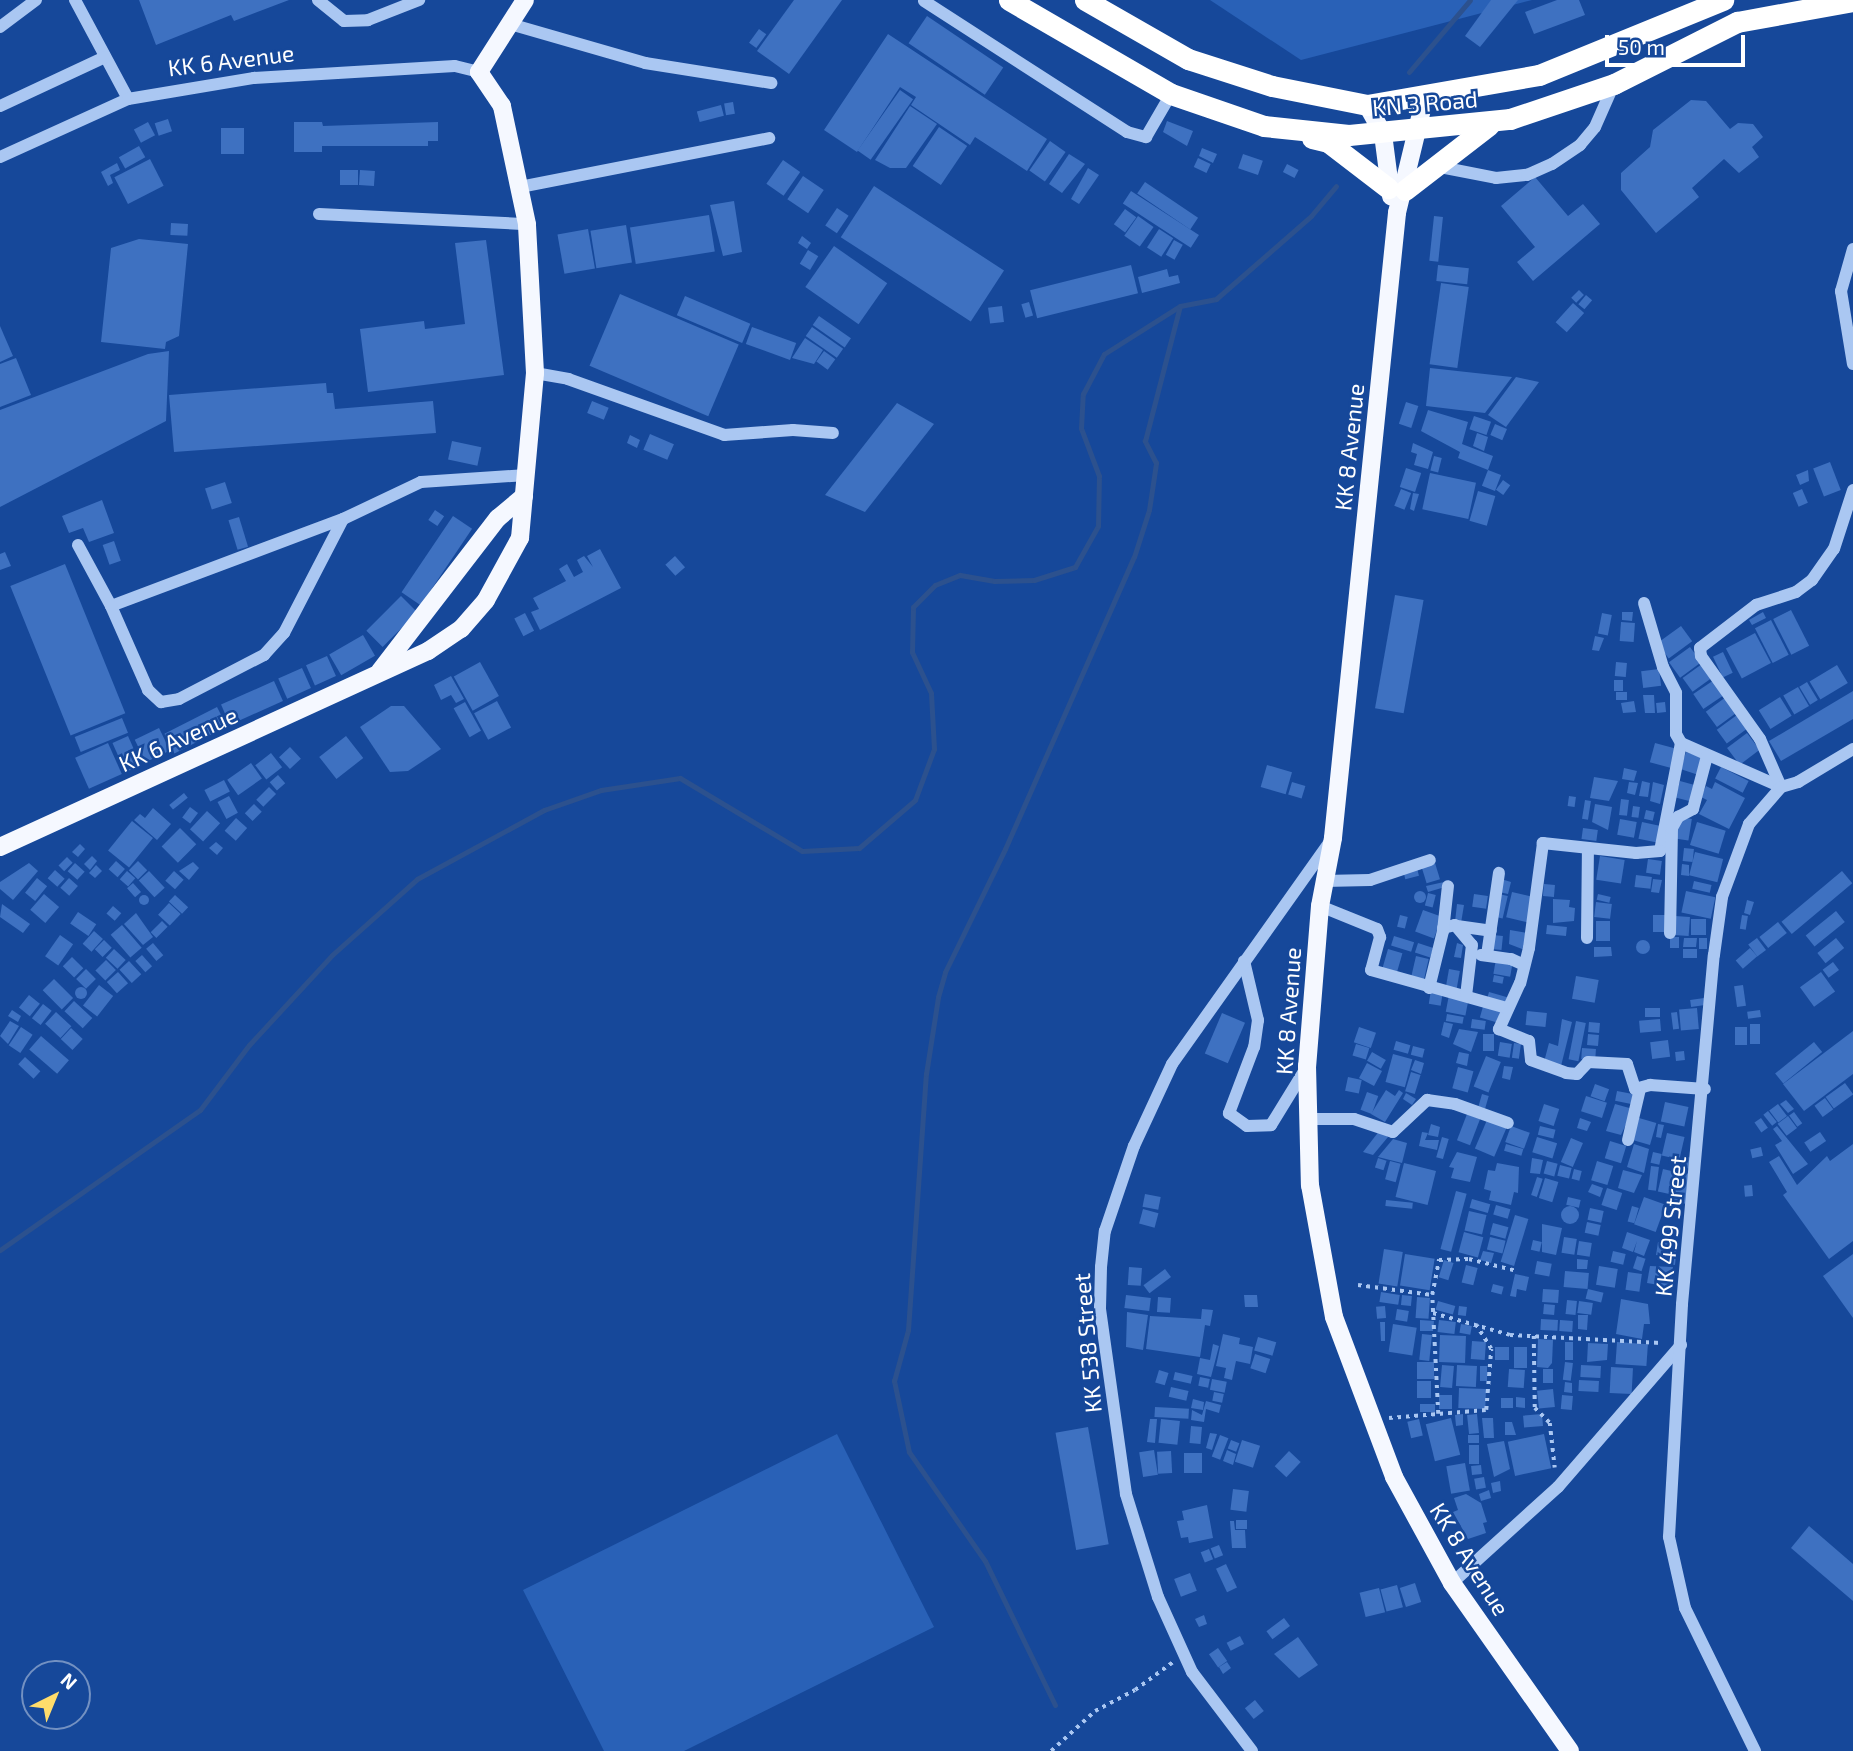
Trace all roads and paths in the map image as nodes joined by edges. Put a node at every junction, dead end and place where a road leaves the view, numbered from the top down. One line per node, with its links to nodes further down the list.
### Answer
1 (36, 0): 14 (street)
2 (75, 0): 15 (street)
3 (318, 0): 4 (street)
4 (419, 0)
5 (525, 0): 13 (main road)
6 (1009, 0): 19 (highway, KN 3 Road)
7 (1084, 0): 22 (highway, KN 3 Road)
8 (1723, 0): 20 (highway, KN 3 Road)
9 (1730, 0): 12 (main road)
10 (924, 1): 19 (street)
11 (1853, 1): 12 (highway, KN 3 Road)
12 (1737, 22): 18 (highway, KN 3 Road)
13 (510, 24): 16 (main road); 17 (street)
14 (0, 27)
15 (105, 57): 21 (street); 23 (street)
16 (479, 72): 21 (street, KK 6 Avenue); 31 (main road, KK 6 Avenue)
17 (771, 83)
18 (1614, 84): 24 (highway, KN 3 Road); 30 (street)
19 (1171, 94): 26 (highway, KN 3 Road)
20 (1425, 97): 22 (highway, KN 3 Road); 25 (main road)
21 (128, 99): 29 (street, KK 6 Avenue)
22 (1367, 105): 27 (main road, KK 8 Avenue)
23 (0, 106)
24 (1491, 123): 25 (highway, KN 3 Road); 30 (highway)
25 (1417, 131): 27 (highway, KN 3 Road); 32 (main road)
26 (1290, 132): 27 (highway, KN 3 Road); 32 (highway)
27 (1383, 134): 32 (main road, KK 8 Avenue)
28 (769, 138): 31 (street)
29 (0, 157)
30 (1434, 166): 32 (highway)
31 (520, 187): 34 (main road, KK 6 Avenue)
32 (1397, 189): 51 (main road, KK 8 Avenue)
33 (319, 214): 34 (street)
34 (527, 224): 37 (main road, KK 6 Avenue)
35 (1853, 249): 36 (street)
36 (1853, 364)
37 (535, 373): 38 (street); 39 (main road, KK 6 Avenue)
38 (833, 433)
39 (527, 475): 41 (main road, KK 6 Avenue); 42 (street)
40 (1853, 489): 50 (street)
41 (524, 496): 46 (main road, KK 6 Avenue); 46 (main road, KK 6 Avenue)
42 (343, 519): 45 (street); 45 (street)
43 (78, 545): 45 (street)
44 (1644, 603): 47 (street)
45 (111, 606)
46 (375, 676): 52 (main road, KK 6 Avenue)
47 (1681, 743): 49 (street); 53 (street)
48 (1853, 749): 50 (street, KK 499 Street)
49 (1707, 756): 50 (street); 61 (street)
50 (1781, 787): 71 (street, KK 499 Street)
51 (1333, 838): 56 (main road, KK 8 Avenue); 65 (street, KK 538 Street)
52 (0, 847)
53 (1588, 848): 62 (street); 66 (street)
54 (1430, 860): 56 (street)
55 (1499, 873): 60 (street)
56 (1324, 881): 58 (main road, KK 8 Avenue)
57 (1448, 886): 59 (street)
58 (1320, 906): 67 (street); 70 (main road, KK 8 Avenue)
59 (1449, 926): 60 (street); 63 (street); 67 (street)
60 (1491, 931): 64 (street)
61 (1670, 933)
62 (1587, 938)
63 (1471, 955): 64 (street); 68 (street)
64 (1487, 955): 66 (street)
65 (1244, 961): 70 (street); 87 (street, KK 538 Street)
66 (1524, 965): 69 (street)
67 (1429, 988): 68 (street)
68 (1466, 996): 69 (street)
69 (1507, 1008): 72 (street)
70 (1307, 1066): 73 (main road, KK 8 Avenue)
71 (1704, 1088): 72 (street); 82 (street, KK 499 Street)
72 (1640, 1089): 75 (street)
73 (1307, 1119): 74 (street); 84 (main road, KK 8 Avenue)
74 (1508, 1123)
75 (1628, 1140)
76 (1517, 1271): 78 (path)
77 (1358, 1285): 78 (path)
78 (1432, 1295): 79 (path)
79 (1433, 1313): 80 (path); 83 (path)
80 (1476, 1324): 81 (path); 83 (path)
81 (1534, 1336): 82 (path); 85 (path)
82 (1681, 1345): 85 (street); 91 (street, KK 499 Street)
83 (1438, 1414): 84 (path)
84 (1370, 1421): 86 (main road, KK 8 Avenue)
85 (1558, 1487): 86 (street)
86 (1452, 1583): 90 (main road, KK 8 Avenue)
87 (1183, 1654): 88 (path); 89 (street, KK 538 Street)
88 (1051, 1751)
89 (1252, 1751)
90 (1570, 1751)
91 (1755, 1751)

